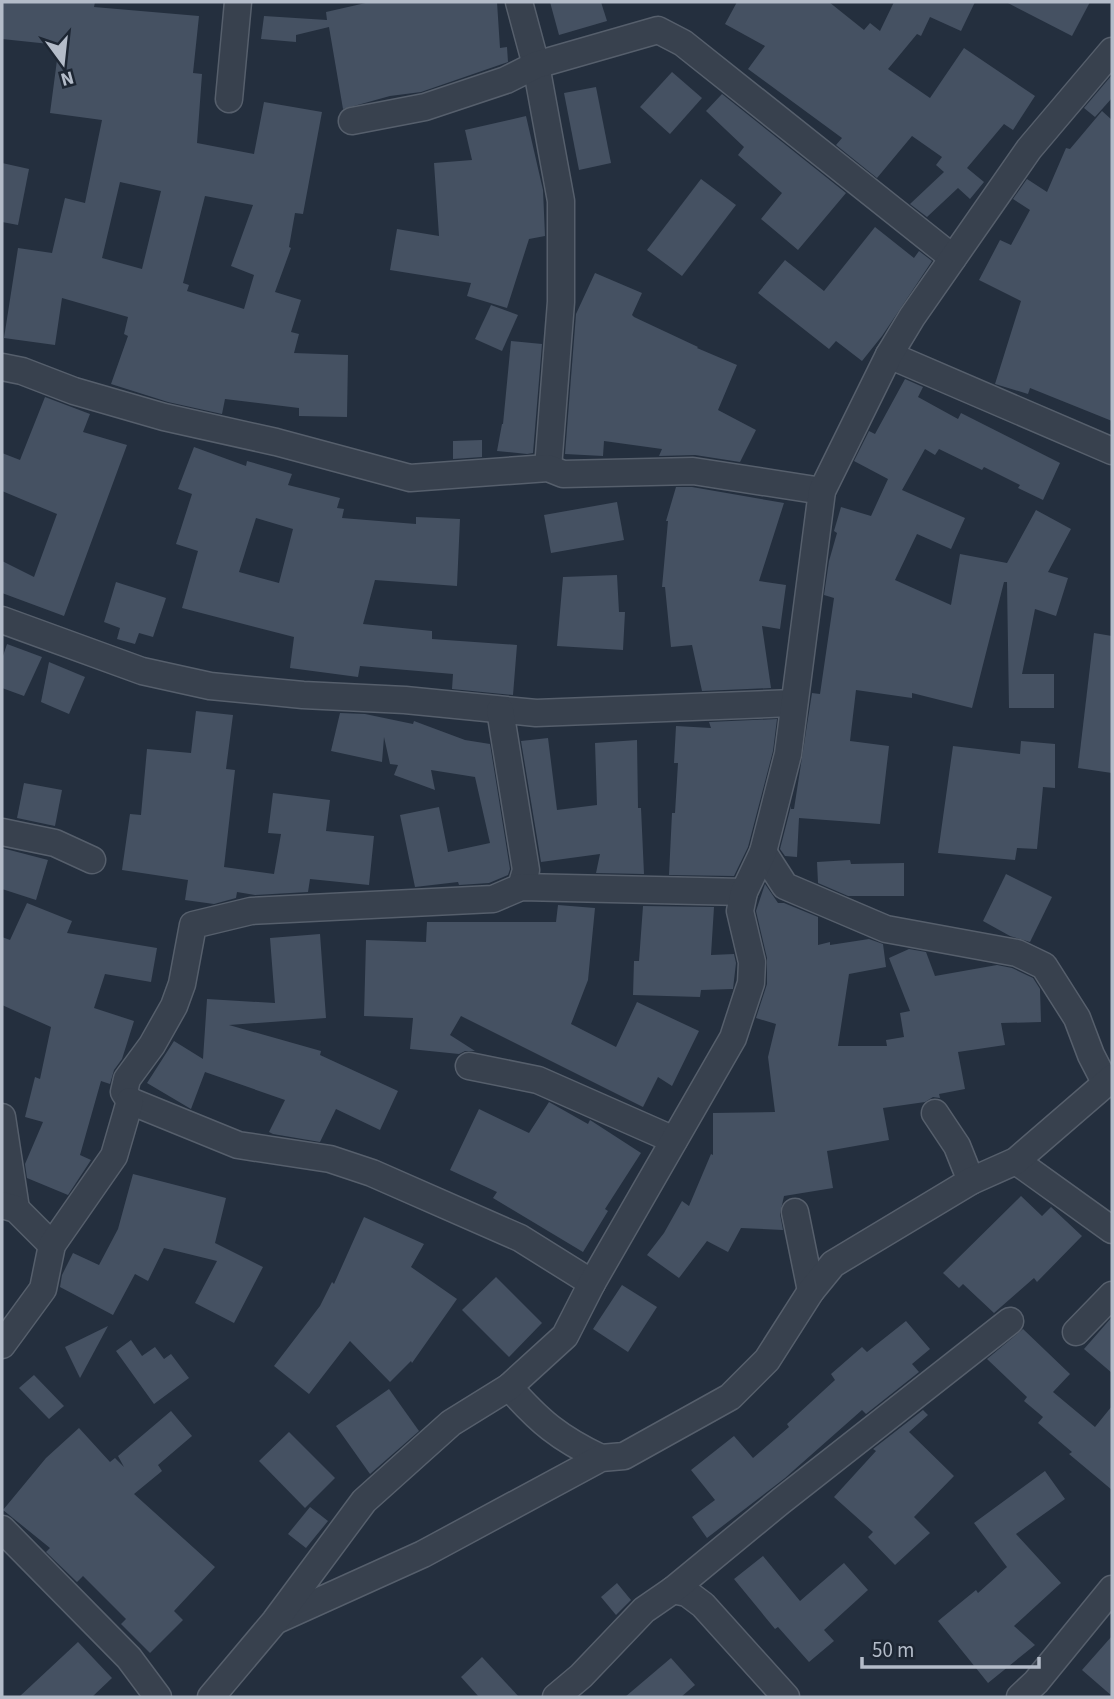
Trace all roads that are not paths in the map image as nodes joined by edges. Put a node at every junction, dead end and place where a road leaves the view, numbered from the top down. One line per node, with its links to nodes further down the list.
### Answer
1 (237, 2): 5 (street)
2 (519, 2): 4 (street)
3 (1112, 53): 7 (street)
4 (536, 65): 6 (street); 7 (street); 11 (street)
5 (229, 99)
6 (352, 121)
7 (953, 258): 8 (street)
8 (889, 355): 10 (street); 12 (street)
9 (2, 367): 11 (street)
10 (1112, 451)
11 (548, 468): 12 (street)
12 (822, 491): 14 (street)
13 (2, 620): 15 (street)
14 (794, 703): 15 (street); 17 (street)
15 (500, 710): 19 (street)
16 (2, 832): 18 (street)
17 (763, 852): 20 (street); 22 (street)
18 (92, 860)
19 (521, 887): 20 (street); 23 (street)
20 (744, 892): 26 (street)
21 (469, 1066): 26 (street)
22 (1109, 1081): 27 (street)
23 (130, 1101): 32 (street); 33 (street)
24 (934, 1113): 28 (street)
25 (2, 1117): 29 (street)
26 (674, 1140): 33 (street)
27 (1016, 1161): 28 (street); 31 (street)
28 (971, 1181): 34 (street)
29 (9, 1207): 32 (street)
30 (795, 1212): 34 (street)
31 (1112, 1230)
32 (52, 1245): 38 (street)
33 (592, 1283): 39 (street)
34 (811, 1291): 40 (street)
35 (1112, 1295): 37 (street)
36 (1010, 1321): 42 (street)
37 (1076, 1332)
38 (2, 1345)
39 (509, 1387): 40 (street); 46 (street)
40 (601, 1458): 46 (street)
41 (2, 1529): 47 (street)
42 (698, 1569): 44 (street); 45 (street)
43 (1112, 1589): 51 (street)
44 (673, 1590): 45 (street); 49 (street)
45 (703, 1605): 50 (street)
46 (275, 1621): 48 (street)
47 (159, 1697)
48 (211, 1697)
49 (556, 1697)
50 (786, 1697)
51 (1020, 1697)

